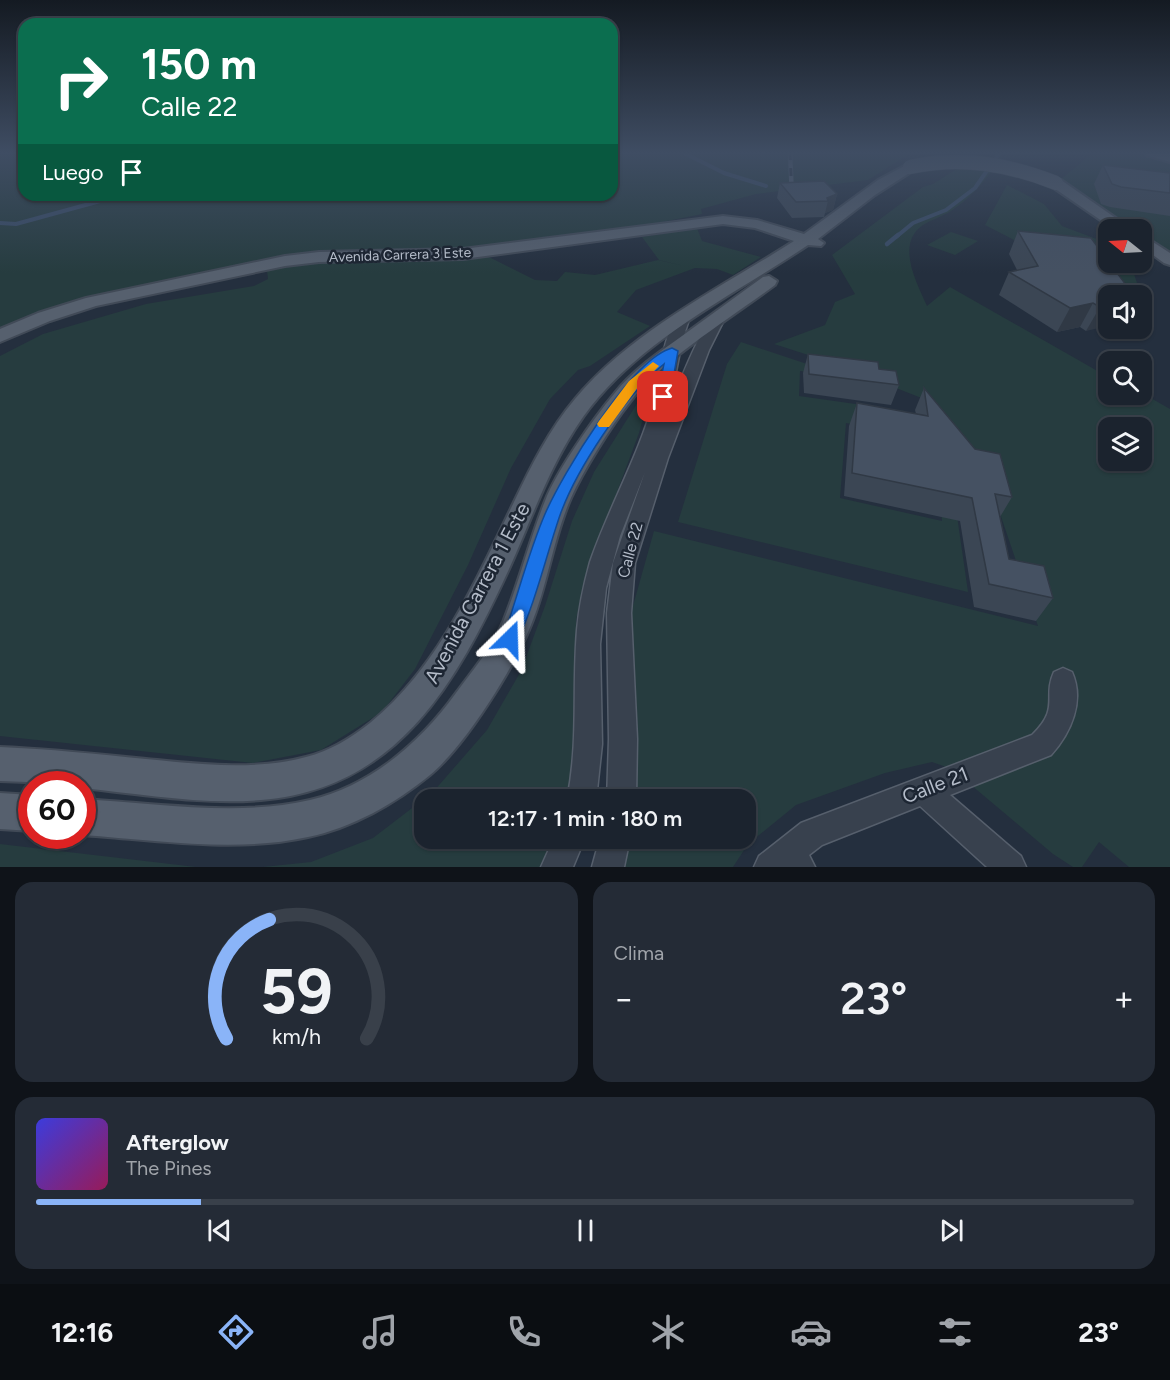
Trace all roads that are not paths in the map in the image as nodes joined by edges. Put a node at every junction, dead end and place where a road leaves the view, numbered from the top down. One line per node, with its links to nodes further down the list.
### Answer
1 (874, 192): 5 (main road, Avenida Carrera 1 Este, bridge)
2 (1070, 192): 3 (main road, Avenida Carrera 1 Este, bridge)
3 (1110, 219)
4 (850, 225): 6 (main road, Avenida Carrera 1 Este)
5 (806, 240): 6 (main road, Avenida Carrera 3 Este); 10 (main road, Avenida Carrera 1 Este); 11 (main road, Avenida Carrera 3 Este)
6 (823, 245): 9 (main road, Avenida Carrera 1 Este)
7 (1152, 247): 8 (main road)
8 (1170, 260)
9 (719, 316): 12 (main road, Avenida Carrera 1 Este); 16 (street, Calle 22)
10 (682, 320): 12 (street, Calle 22); 14 (main road, Avenida Carrera 1 Este)
11 (0, 336)
12 (672, 351): 15 (street, Calle 22); 20 (main road, Avenida Carrera 1 Este)
13 (1063, 680): 17 (street, Calle 21)
14 (0, 764)
15 (582, 789)
16 (622, 789)
17 (923, 790): 23 (street, Calle 21); 26 (street)
18 (0, 811): 19 (main road)
19 (18, 812)
20 (96, 818)
21 (565, 849): 24 (street)
22 (612, 849): 25 (street)
23 (784, 863)
24 (558, 867)
25 (608, 867)
26 (1010, 867)

